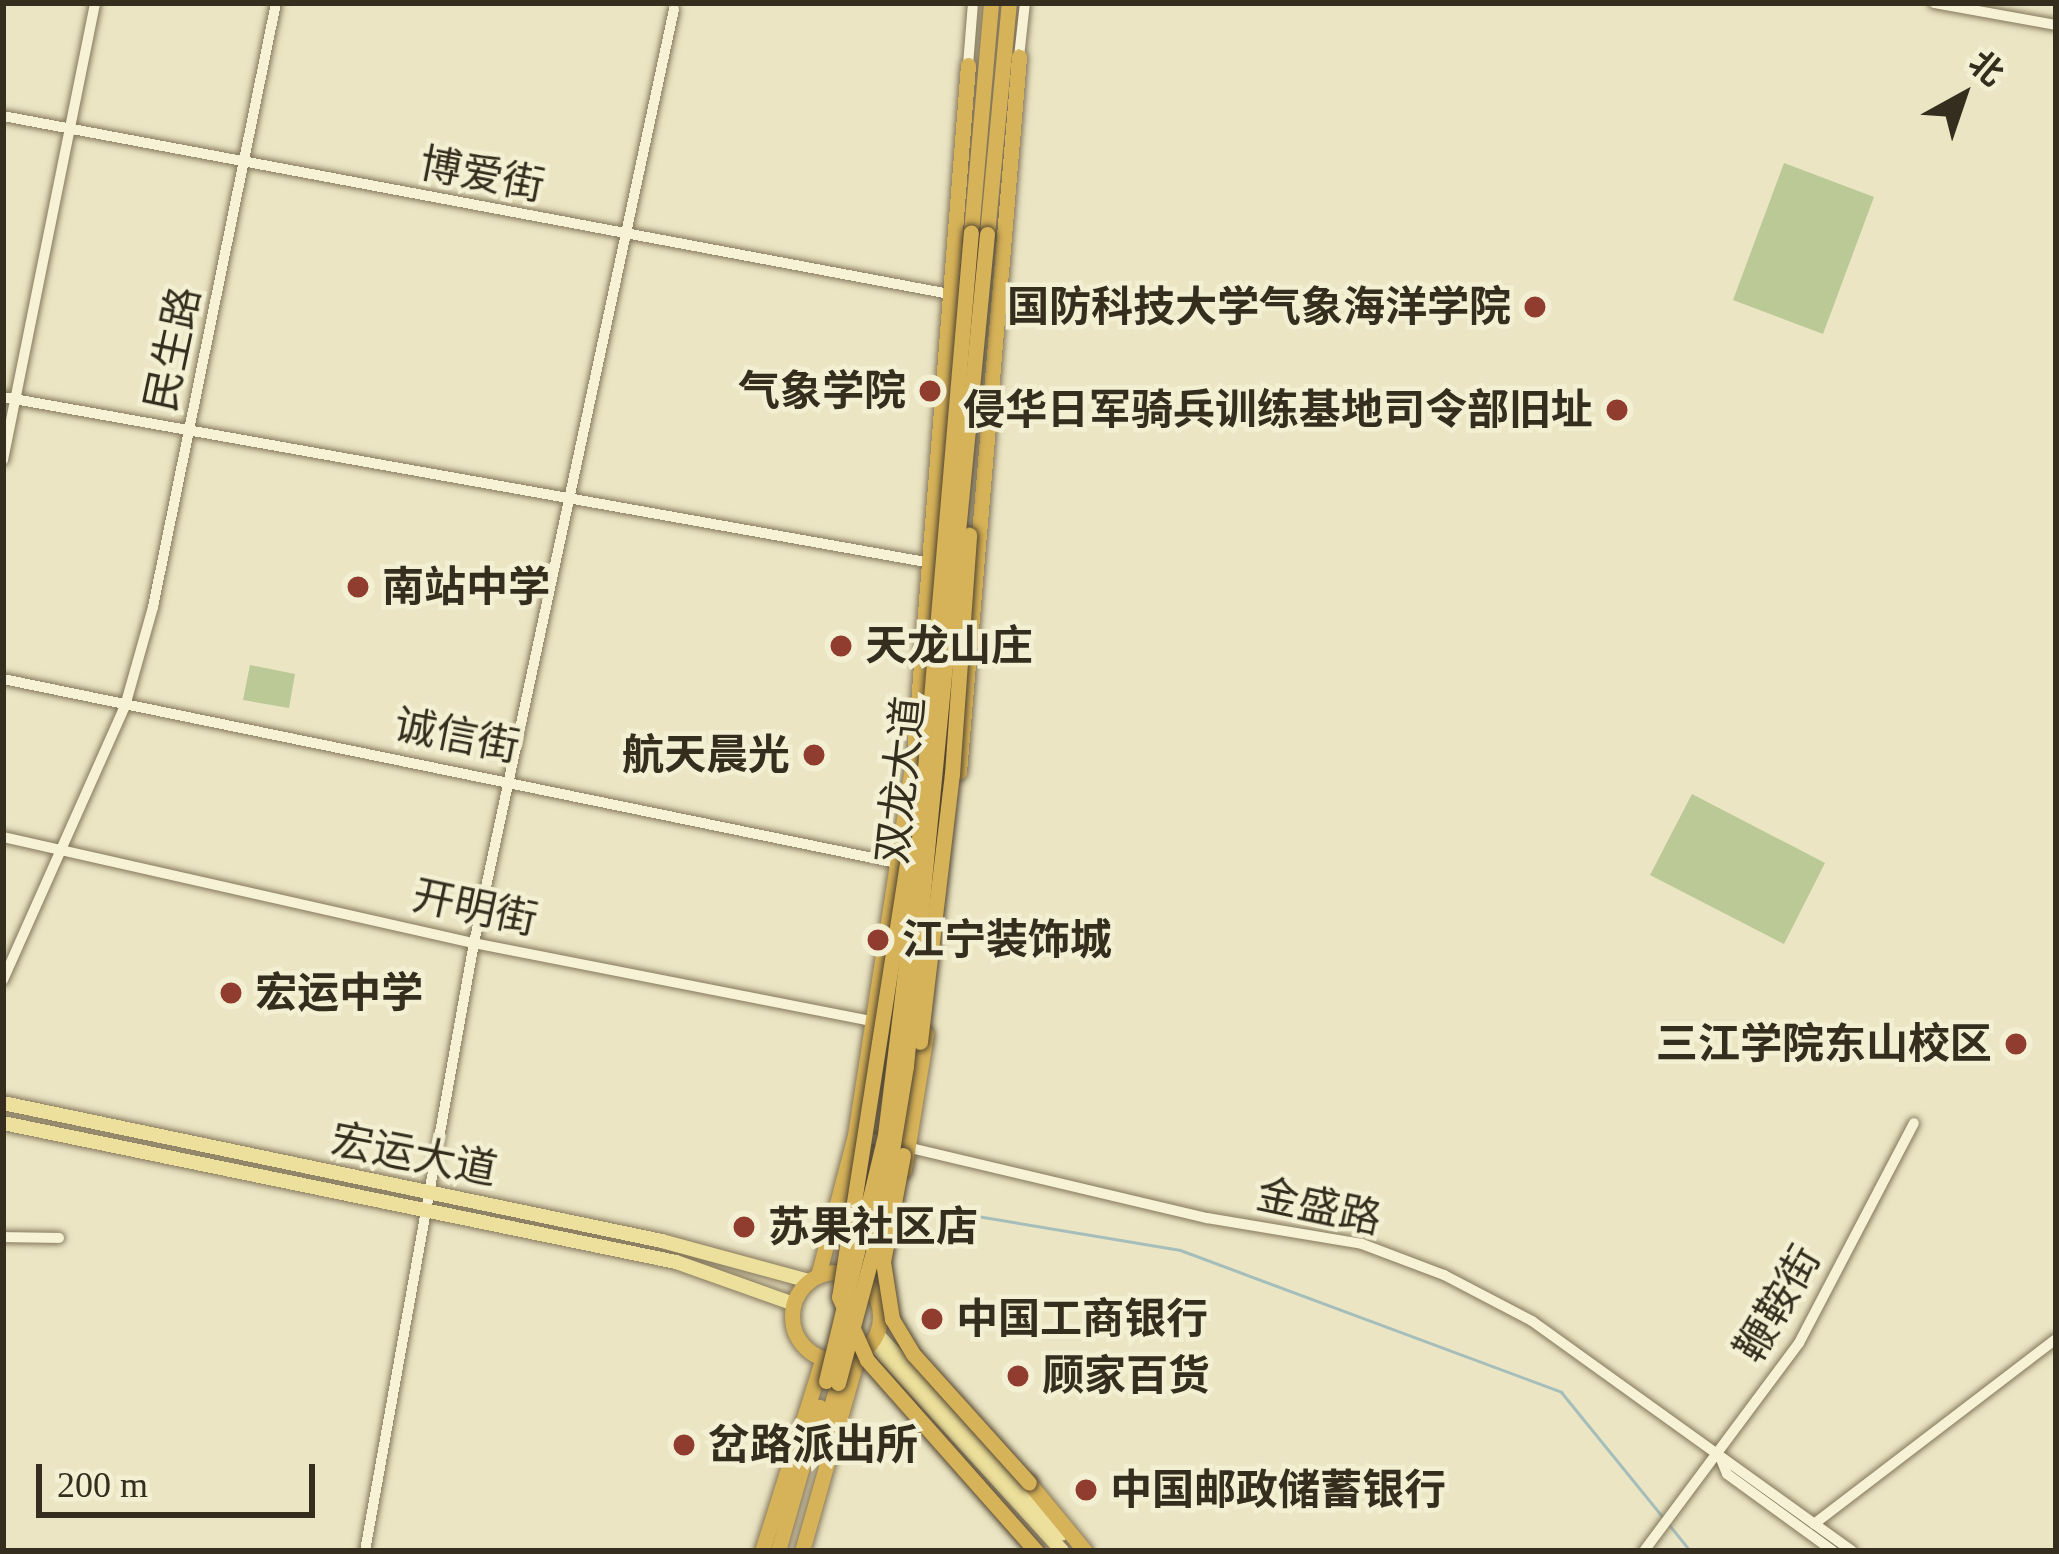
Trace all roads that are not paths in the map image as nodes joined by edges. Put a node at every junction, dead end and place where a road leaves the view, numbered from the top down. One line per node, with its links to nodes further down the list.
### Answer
1 (95, 3): 13 (street)
2 (276, 3): 14 (street, 民生路)
3 (973, 3): 11 (street)
4 (991, 3): 15 (highway, 双龙大道)
5 (1009, 3): 15 (highway, 双龙大道)
6 (1025, 3): 10 (street)
7 (1934, 3): 9 (street)
8 (674, 9): 16 (street)
9 (2056, 26)
10 (1019, 57): 38 (highway, 双龙大道)
11 (968, 65): 17 (highway, 双龙大道)
12 (3, 116): 13 (street, 博爱街)
13 (70, 131): 14 (street, 博爱街); 18 (street)
14 (245, 161): 16 (street, 博爱街); 19 (street, 民生路)
15 (979, 233): 20 (highway, 双龙大道, bridge); 26 (highway, 双龙大道, bridge)
16 (622, 237): 17 (street, 博爱街); 22 (street)
17 (950, 294): 23 (highway, 双龙大道)
18 (9, 398): 19 (street); 21 (street)
19 (189, 433): 22 (street); 25 (street, 民生路)
20 (970, 433): 54 (highway, 双龙大道, bridge); 58 (highway, bridge)
21 (3, 460)
22 (566, 500): 23 (street); 27 (street)
23 (931, 563): 30 (highway, 双龙大道)
24 (3, 679): 25 (street, 诚信街)
25 (125, 706): 27 (street, 诚信街); 29 (street, 民生路)
26 (927, 754): 54 (highway, 双龙大道, bridge); 56 (highway, bridge)
27 (510, 778): 30 (street, 诚信街); 31 (street)
28 (3, 837): 29 (street, 开明街)
29 (64, 849): 31 (street, 开明街); 32 (street, 民生路)
30 (897, 862): 33 (highway, 双龙大道)
31 (474, 944): 33 (street, 开明街); 39 (street)
32 (3, 980)
33 (874, 1022): 37 (highway, 双龙大道)
34 (3, 1103): 39 (main road, 宏运大道)
35 (1914, 1123): 50 (street, 鞭鞍街)
36 (3, 1124): 40 (main road, 宏运大道)
37 (856, 1135): 38 (street, 金盛路); 43 (highway, 双龙大道)
38 (910, 1148): 44 (highway, 双龙大道); 50 (street, 金盛路)
39 (430, 1191): 40 (street); 43 (main road, 宏运大道)
40 (429, 1213): 45 (main road, 宏运大道); 52 (street)
41 (3, 1237): 42 (street)
42 (59, 1238)
43 (814, 1278): 44 (highway); 45 (highway)
44 (870, 1288): 46 (highway)
45 (794, 1304): 49 (highway)
46 (874, 1338): 48 (highway); 57 (main road); 58 (main road)
47 (2056, 1340): 51 (street)
48 (858, 1354): 49 (highway); 55 (highway)
49 (823, 1358): 53 (highway)
50 (1720, 1456): 51 (street, 金盛路); 59 (street, 鞭鞍街); 60 (street, 金盛路)
51 (1814, 1523): 61 (street, 金盛路)
52 (365, 1551)
53 (762, 1551)
54 (783, 1551)
55 (802, 1551)
56 (1036, 1551)
57 (1062, 1551)
58 (1082, 1551)
59 (1644, 1551)
60 (1834, 1551)
61 (1852, 1551)

